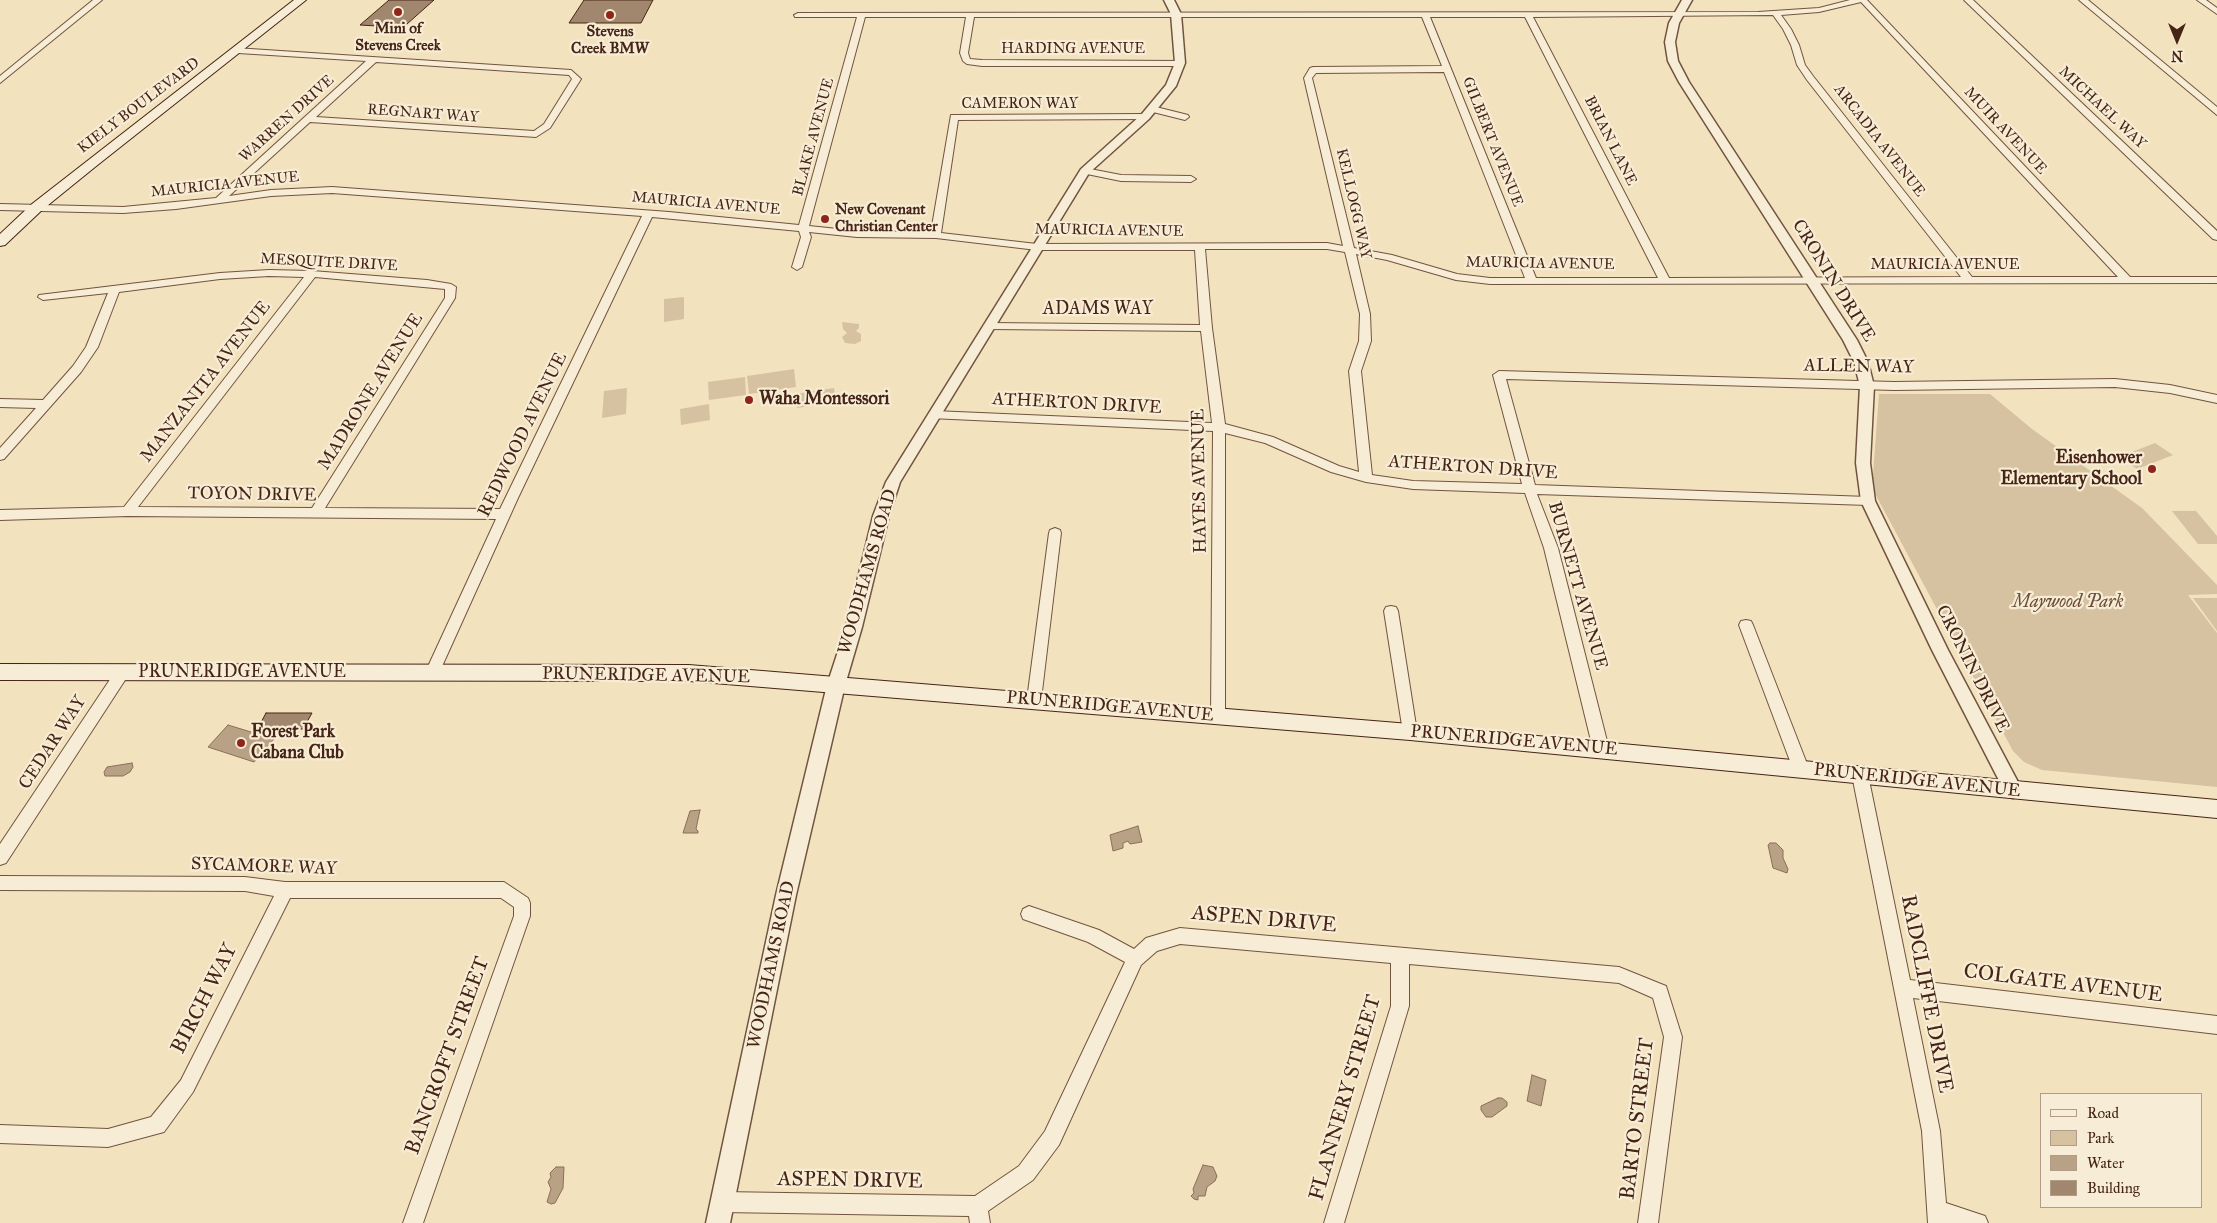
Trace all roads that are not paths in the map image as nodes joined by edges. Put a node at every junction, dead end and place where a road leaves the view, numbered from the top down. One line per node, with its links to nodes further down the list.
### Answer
1 (98, 0): 22 (street)
2 (301, 0): 18 (main road, KIELY BOULEVARD)
3 (1169, 0): 10 (street, WOODHAMS ROAD)
4 (1687, 0): 12 (street, CRONIN DRIVE)
5 (1861, 0): 13 (street); 44 (street, MUIR AVENUE)
6 (1968, 0): 35 (street, MICHAEL WAY)
7 (2083, 0): 23 (street)
8 (2201, 0): 9 (street)
9 (2217, 12)
10 (1176, 14): 11 (street); 16 (street); 20 (street, WOODHAMS ROAD)
11 (1425, 14): 17 (street); 21 (street, GILBERT AVENUE)
12 (1678, 14): 13 (street); 17 (street); 42 (street, CRONIN DRIVE)
13 (1776, 14): 43 (street, ARCADIA AVENUE)
14 (798, 15): 15 (street)
15 (862, 15): 16 (street); 33 (street, BLAKE AVENUE)
16 (970, 15): 20 (street, HARDING AVENUE)
17 (1528, 15): 47 (street, BRIAN LANE)
18 (238, 50): 19 (street); 31 (main road, KIELY BOULEVARD)
19 (374, 59): 26 (street, WARREN DRIVE); 26 (street, REGNART WAY)
20 (1180, 63): 24 (street, WOODHAMS ROAD)
21 (1446, 69): 39 (street, KELLOGG WAY); 46 (street, GILBERT AVENUE)
22 (0, 80)
23 (2217, 112)
24 (1148, 113): 25 (street); 27 (street, WOODHAMS ROAD); 34 (street, CAMERON WAY)
25 (1185, 117)
26 (308, 119): 29 (street, WARREN DRIVE)
27 (1086, 171): 28 (street); 37 (street, WOODHAMS ROAD)
28 (1191, 178)
29 (219, 200): 31 (street, MAURICIA AVENUE); 32 (street, MAURICIA AVENUE)
30 (0, 207): 31 (street, MAURICIA AVENUE)
31 (37, 207): 36 (main road, KIELY BOULEVARD)
32 (648, 214): 33 (street, MAURICIA AVENUE); 66 (street, REDWOOD AVENUE)
33 (803, 228): 34 (street, MAURICIA AVENUE); 40 (street, BLAKE AVENUE)
34 (936, 234): 37 (street, MAURICIA AVENUE)
35 (2217, 236)
36 (0, 242)
37 (1036, 247): 38 (street, MAURICIA AVENUE); 51 (street, WOODHAMS ROAD)
38 (1200, 247): 39 (street, MAURICIA AVENUE); 52 (street, HAYES AVENUE)
39 (1349, 250): 46 (street, MAURICIA AVENUE); 61 (street, KELLOGG WAY)
40 (797, 267)
41 (312, 274): 48 (street, MESQUITE DRIVE); 49 (street, MESQUITE DRIVE); 64 (street, MANZANITA AVENUE)
42 (1813, 280): 43 (street, MAURICIA AVENUE); 47 (street, MAURICIA AVENUE); 54 (street, CRONIN DRIVE)
43 (1969, 280): 44 (street, MAURICIA AVENUE)
44 (2127, 280): 45 (street, MAURICIA AVENUE)
45 (2217, 280)
46 (1532, 281): 47 (street, MAURICIA AVENUE)
47 (1665, 281)
48 (452, 288): 65 (street, MADRONE AVENUE)
49 (115, 289): 50 (street, MESQUITE DRIVE); 57 (street)
50 (43, 297)
51 (989, 326): 52 (street, ADAMS WAY); 58 (street, WOODHAMS ROAD)
52 (1206, 328): 59 (street, HAYES AVENUE)
53 (1499, 375): 54 (street, ALLEN WAY); 62 (street, BURNETT AVENUE)
54 (1867, 386): 55 (street, ALLEN WAY); 63 (street, CRONIN DRIVE)
55 (2217, 399)
56 (0, 403): 57 (street)
57 (47, 404): 60 (street)
58 (934, 415): 59 (street, ATHERTON DRIVE); 74 (street, WOODHAMS ROAD)
59 (1219, 427): 61 (street, ATHERTON DRIVE); 76 (street, HAYES AVENUE)
60 (0, 456)
61 (1366, 478): 62 (street, ATHERTON DRIVE)
62 (1530, 491): 63 (street, ATHERTON DRIVE); 78 (street, BURNETT AVENUE)
63 (1868, 501): 81 (street, CRONIN DRIVE)
64 (128, 511): 65 (street, TOYON DRIVE); 67 (street, TOYON DRIVE)
65 (315, 513): 66 (street, TOYON DRIVE)
66 (504, 514): 73 (street, REDWOOD AVENUE)
67 (0, 516)
68 (1055, 533): 75 (street)
69 (1391, 611): 77 (street)
70 (1746, 625): 79 (street)
71 (0, 672): 72 (main road, PRUNERIDGE AVENUE)
72 (122, 673): 73 (main road, PRUNERIDGE AVENUE); 83 (street, CEDAR WAY)
73 (432, 673): 74 (main road, PRUNERIDGE AVENUE)
74 (836, 685): 75 (main road, PRUNERIDGE AVENUE); 94 (street, WOODHAMS ROAD)
75 (1034, 700): 76 (main road, PRUNERIDGE AVENUE)
76 (1218, 716): 77 (main road, PRUNERIDGE AVENUE)
77 (1410, 732): 78 (main road, PRUNERIDGE AVENUE)
78 (1601, 749): 79 (main road, PRUNERIDGE AVENUE)
79 (1801, 769): 80 (main road, PRUNERIDGE AVENUE)
80 (1860, 775): 81 (main road, PRUNERIDGE AVENUE); 90 (street, RADCLIFFE DRIVE)
81 (2013, 790): 82 (main road, PRUNERIDGE AVENUE)
82 (2217, 809)
83 (0, 858)
84 (0, 883): 85 (street, SYCAMORE WAY)
85 (286, 890): 86 (street, SYCAMORE WAY); 93 (street, BIRCH WAY)
86 (522, 902): 97 (street, BANCROFT STREET)
87 (1029, 914): 89 (street)
88 (1400, 956): 89 (street, ASPEN DRIVE); 91 (street, ASPEN DRIVE); 99 (street, FLANNERY STREET)
89 (1135, 960): 95 (street, ASPEN DRIVE)
90 (1903, 988): 92 (street, COLGATE AVENUE); 96 (street, RADCLIFFE DRIVE)
91 (1660, 992): 100 (street, BARTO STREET)
92 (2217, 1025)
93 (0, 1134)
94 (722, 1202): 95 (street, ASPEN DRIVE); 98 (street, WOODHAMS ROAD)
95 (979, 1215)
96 (1938, 1217): 101 (street)
97 (412, 1223)
98 (718, 1223)
99 (1334, 1223)
100 (1648, 1223)
101 (1978, 1223)

